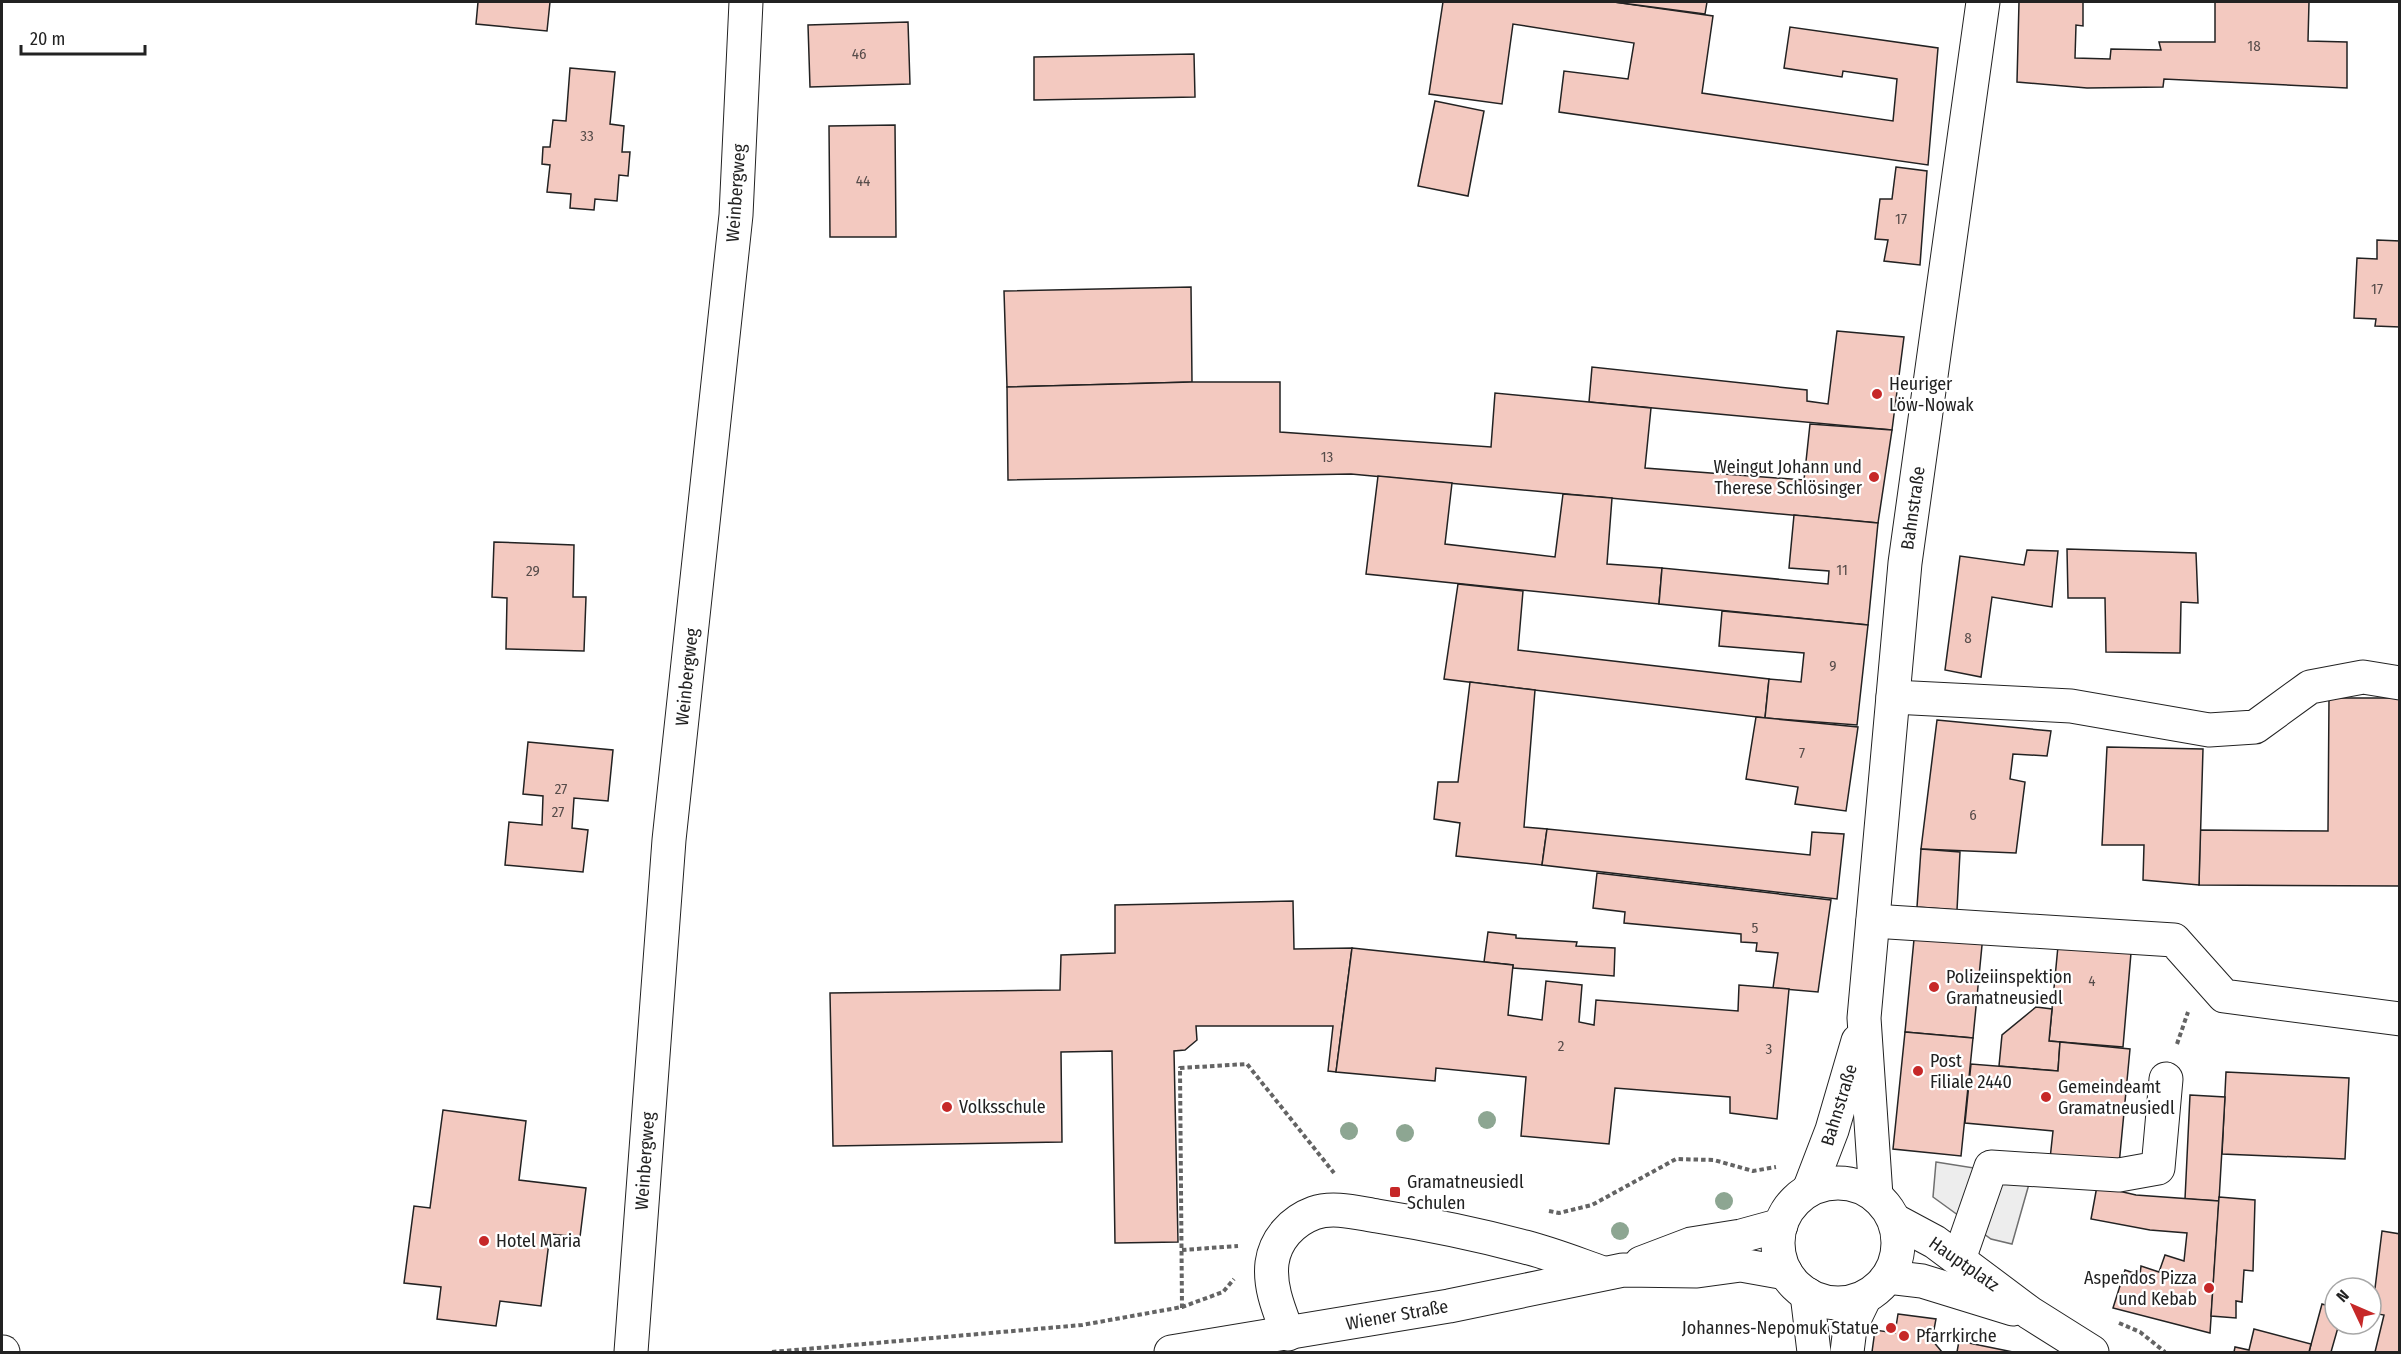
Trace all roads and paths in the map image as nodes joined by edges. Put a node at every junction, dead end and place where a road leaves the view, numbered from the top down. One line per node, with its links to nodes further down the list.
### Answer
1 (746, 2): 23 (main road, Weinbergweg)
2 (1983, 2): 4 (main road, Bahnstraße)
3 (2400, 683): 4 (main road)
4 (1893, 697): 5 (main road, Bahnstraße)
5 (1873, 921): 6 (main road); 7 (main road, Bahnstraße)
6 (2224, 996): 8 (main road); 9 (path)
7 (1864, 1018): 11 (main road, Bahnstraße); 12 (main road, Bahnstraße)
8 (2400, 1019)
9 (2166, 1079): 16 (main road)
10 (1338, 1178): 15 (path)
11 (1809, 1191): 12 (main road); 13 (main road)
12 (1885, 1208): 16 (main road, Hauptplatz); 19 (main road)
13 (1781, 1225): 17 (main road, Wiener Straße); 18 (main road)
14 (1242, 1246): 15 (path)
15 (1182, 1250): 20 (path)
16 (1959, 1259): 21 (main road, Hauptplatz)
17 (1613, 1271): 18 (main road, Wiener Straße); 22 (main road, Wiener Straße); 22 (main road)
18 (1797, 1284): 19 (main road); 25 (main road)
19 (1877, 1287): 21 (main road, Hauptplatz); 26 (main road)
20 (1182, 1307)
21 (2030, 1313): 27 (main road, Hauptplatz)
22 (1267, 1342): 24 (main road, Wiener Straße)
23 (631, 1353)
24 (1171, 1353)
25 (1814, 1353)
26 (1847, 1353)
27 (2092, 1353)

